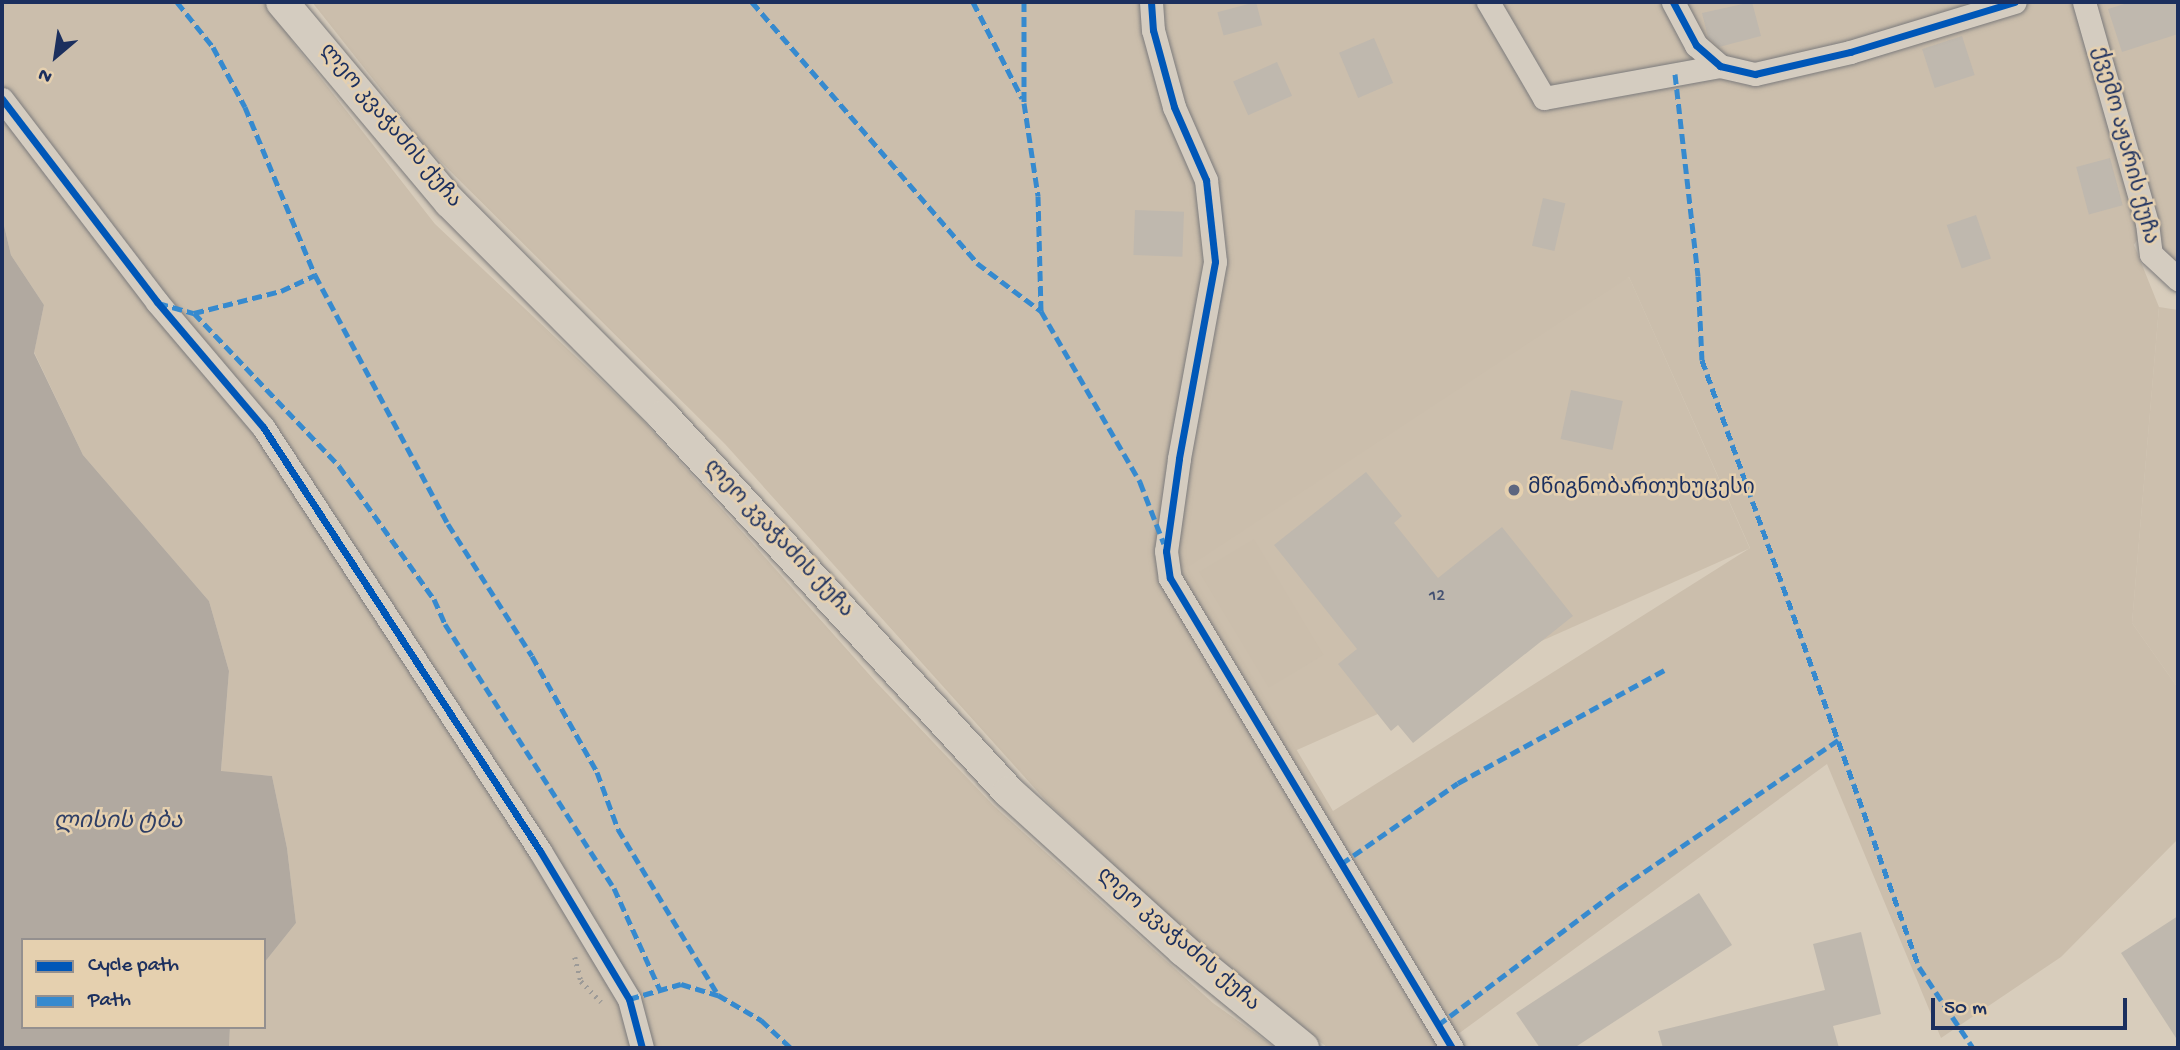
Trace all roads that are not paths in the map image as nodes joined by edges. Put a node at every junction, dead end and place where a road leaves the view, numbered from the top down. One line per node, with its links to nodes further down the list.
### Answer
1 (282, 2): 11 (main road, ლეო კვაჭაძის ქუჩა)
2 (1151, 2): 12 (street)
3 (1488, 2): 7 (street)
4 (1673, 2): 7 (street)
5 (2014, 2): 7 (street)
6 (2084, 2): 9 (street, ქვემო აჟარის ქუჩა)
7 (1720, 66)
8 (2, 99): 10 (street)
9 (2178, 279)
10 (642, 1048)
11 (1303, 1048)
12 (1452, 1048)

